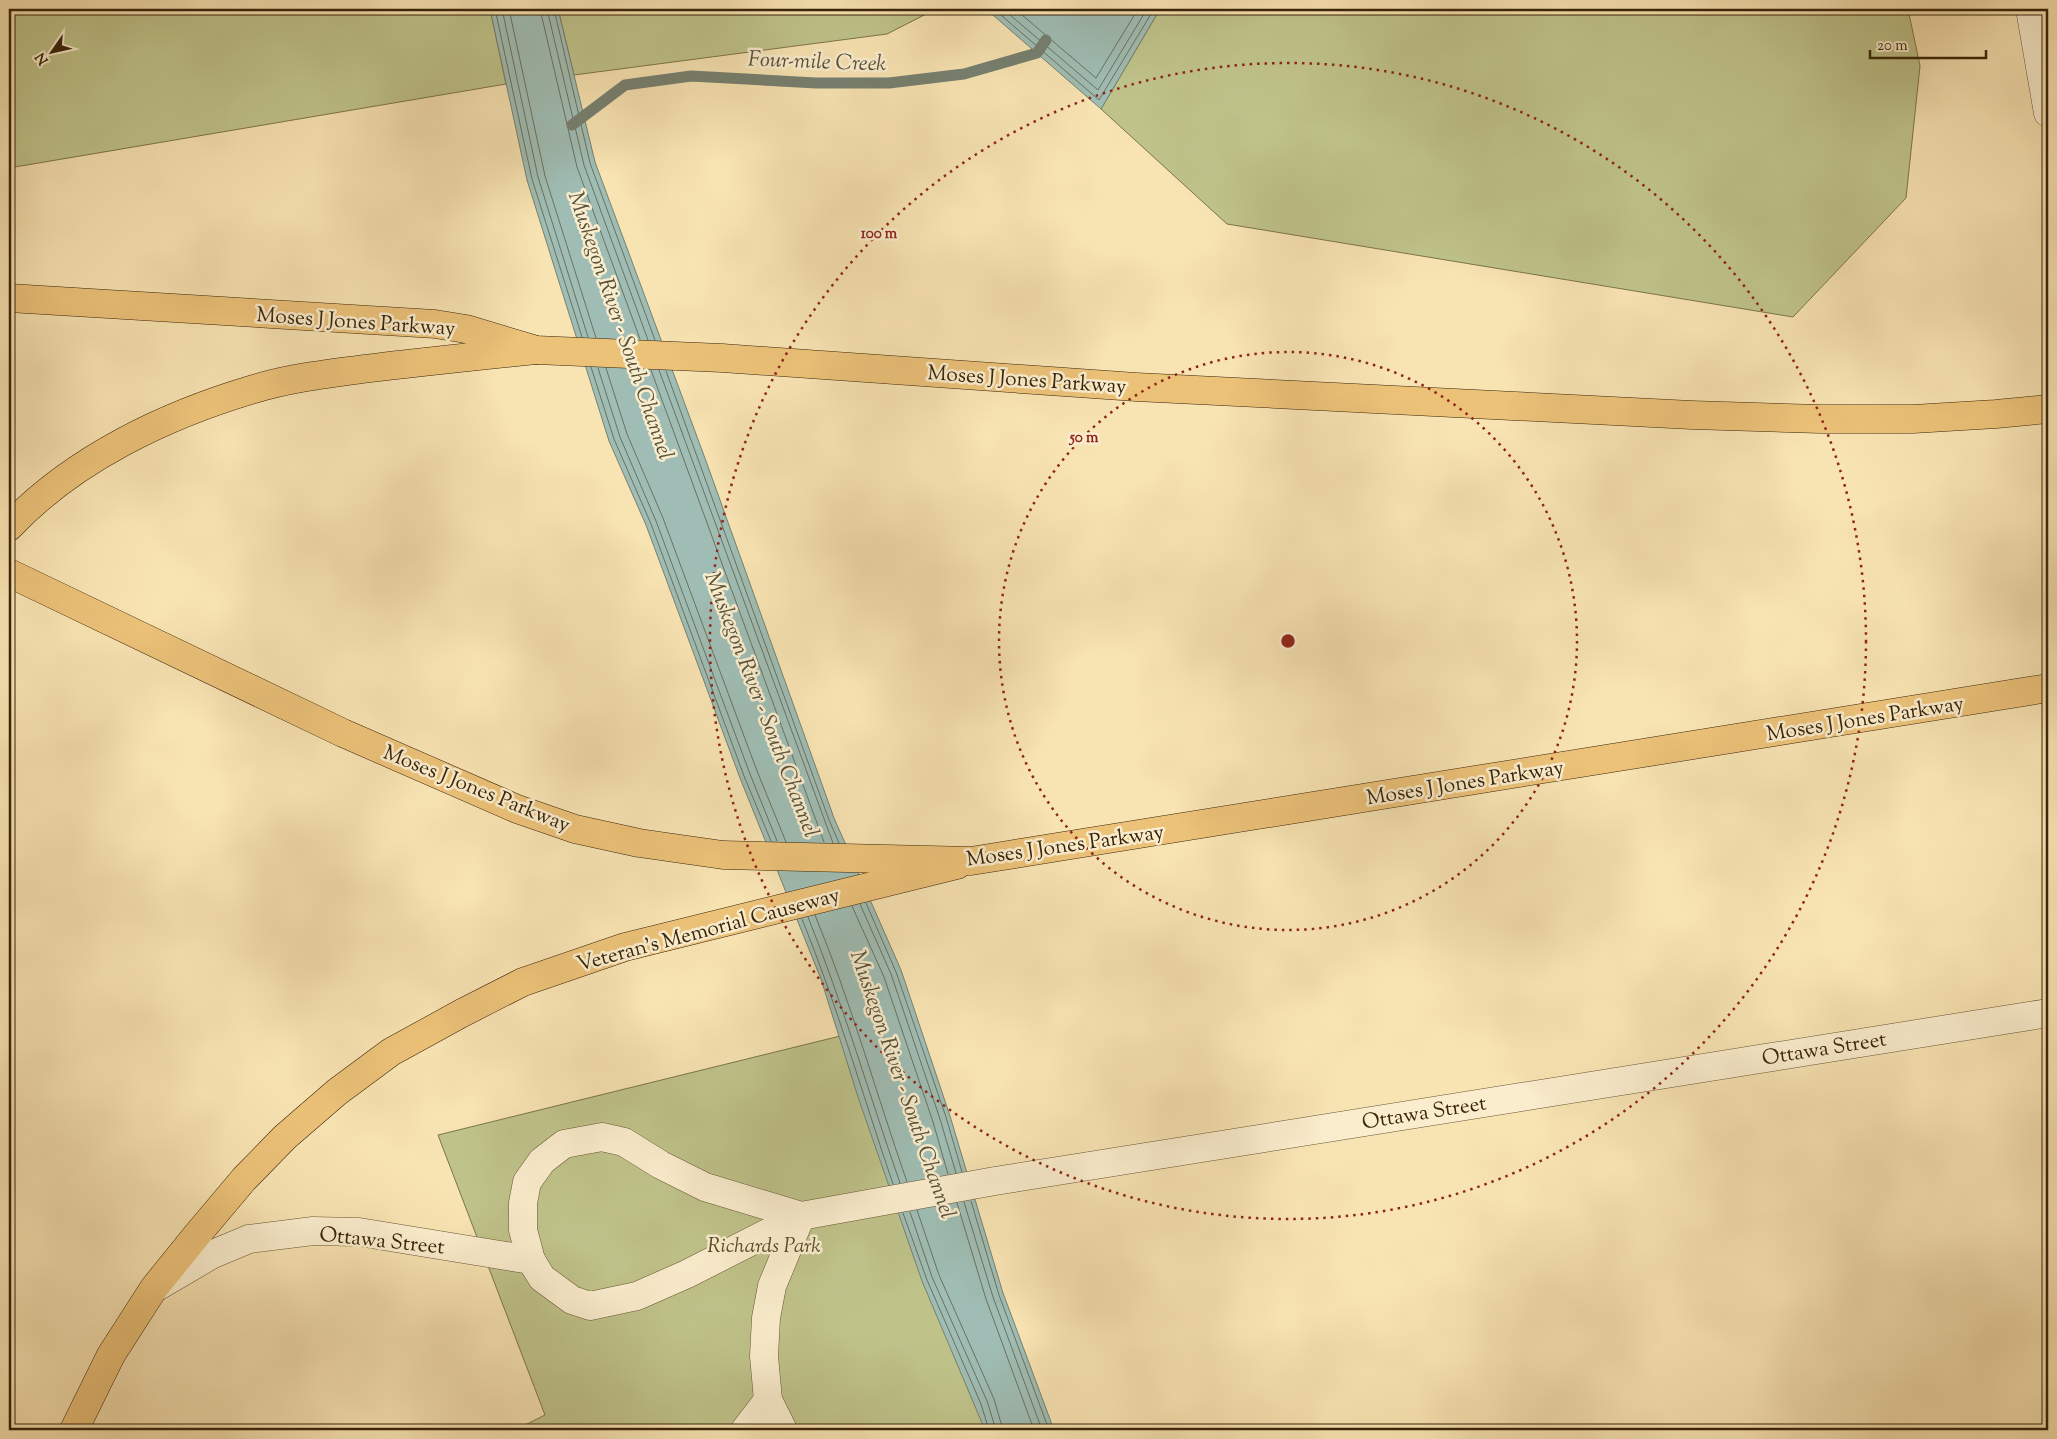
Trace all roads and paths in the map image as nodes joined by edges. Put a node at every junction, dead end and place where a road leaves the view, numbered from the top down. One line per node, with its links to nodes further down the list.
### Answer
1 (2030, 9): 2 (street)
2 (2048, 112)
3 (9, 298): 4 (main road, Moses J Jones Parkway)
4 (536, 350): 5 (main road, Moses J Jones Parkway); 6 (main road)
5 (2048, 409)
6 (9, 527)
7 (9, 573): 9 (main road, Moses J Jones Parkway)
8 (2048, 688): 9 (main road, Moses J Jones Parkway)
9 (971, 861): 13 (main road, Veteran's Memorial Causeway)
10 (2048, 1012): 11 (street, Ottawa Street)
11 (801, 1216): 12 (street, Ottawa Street); 12 (street, Ottawa Street); 14 (street)
12 (531, 1260): 13 (street, Ottawa Street)
13 (154, 1288): 15 (main road, Veteran's Memorial Causeway)
14 (768, 1400): 16 (street); 17 (street)
15 (74, 1430)
16 (745, 1430)
17 (783, 1430)

